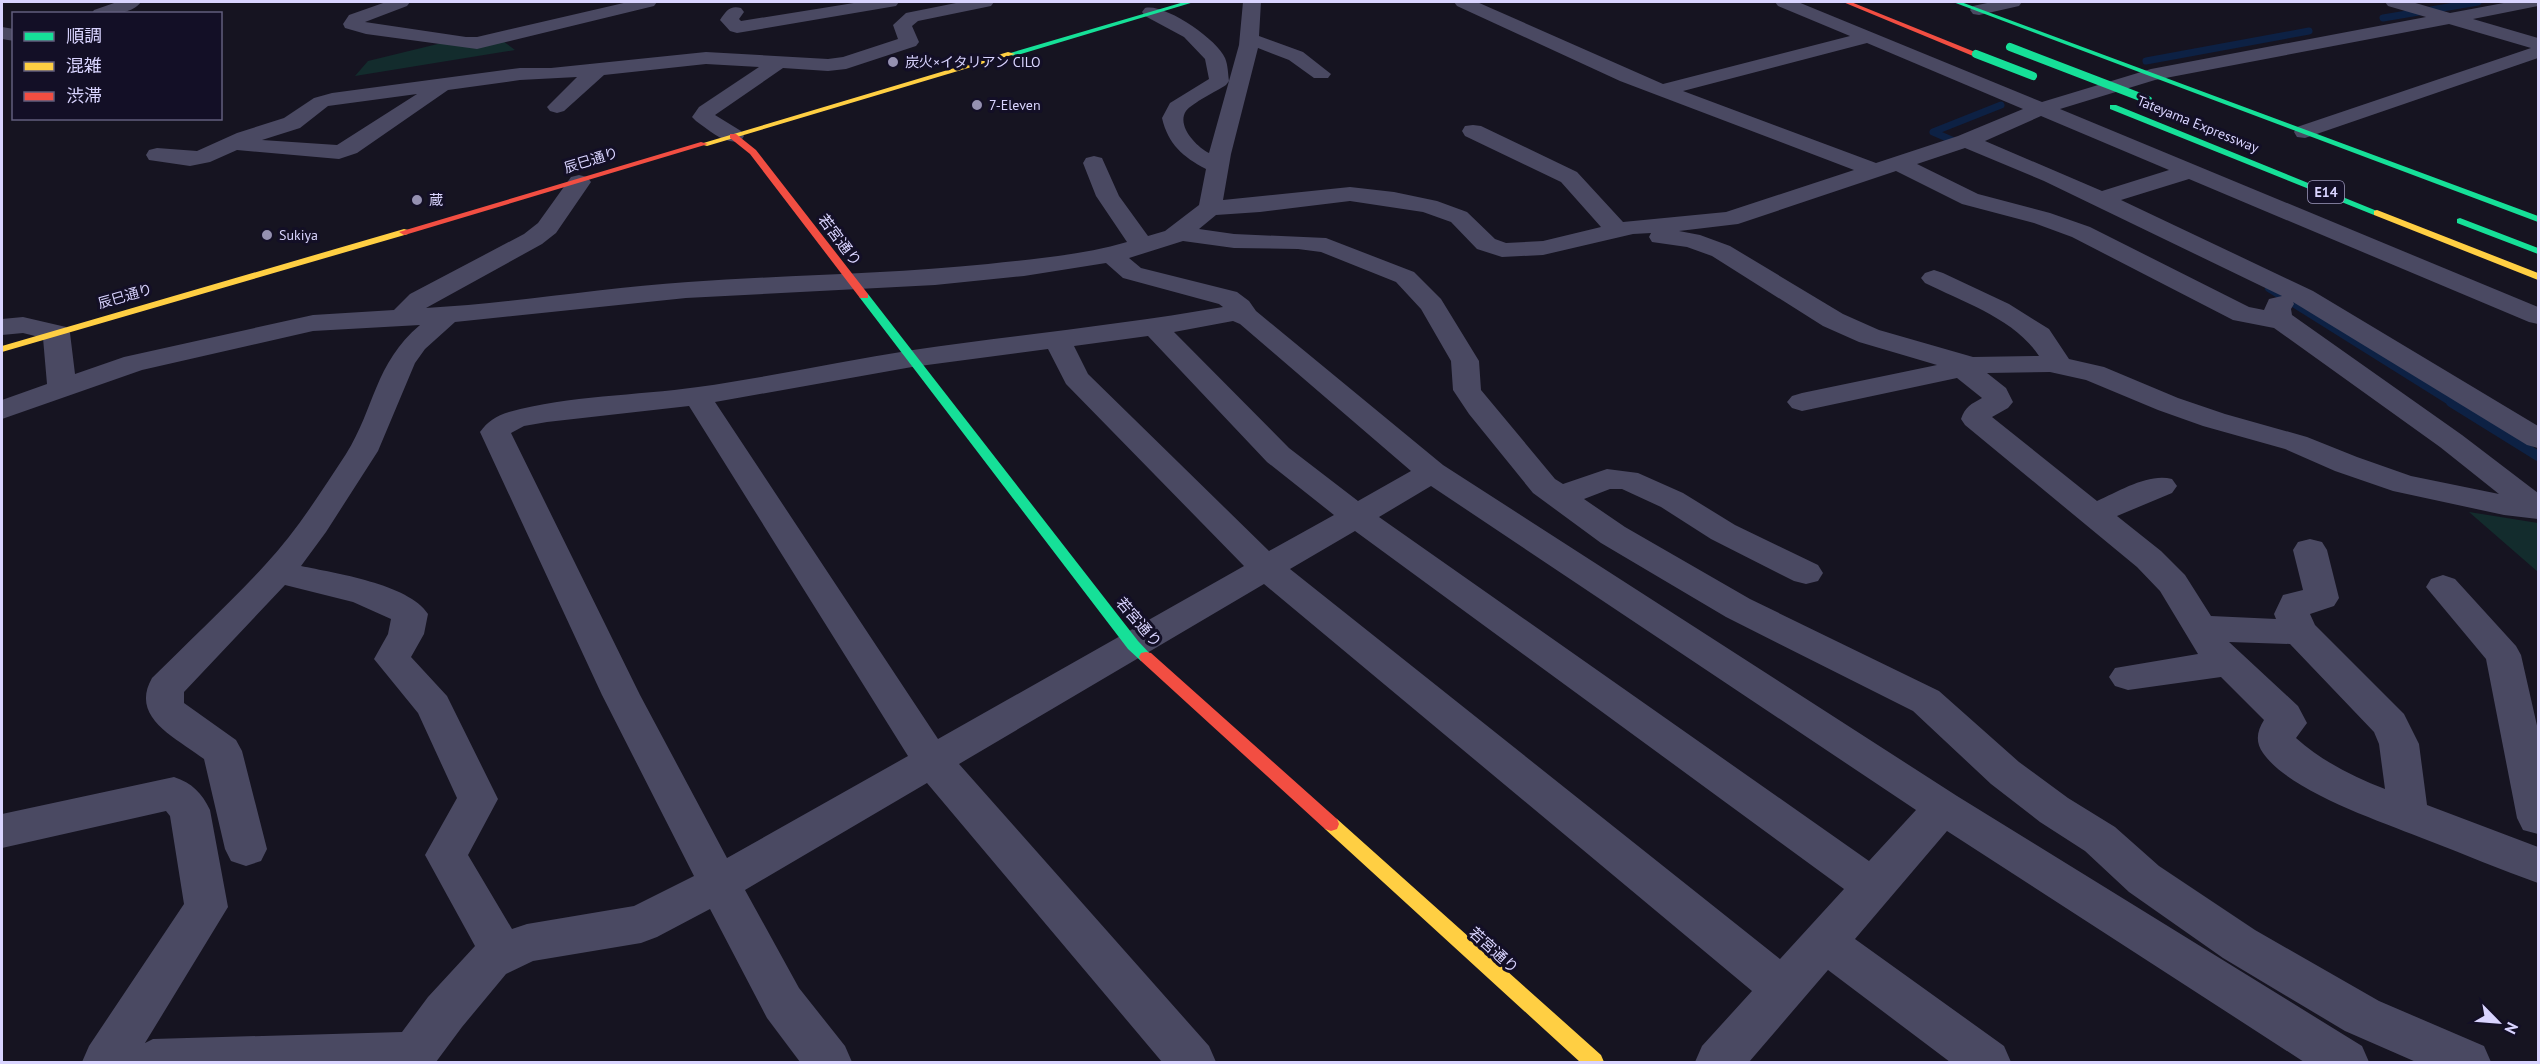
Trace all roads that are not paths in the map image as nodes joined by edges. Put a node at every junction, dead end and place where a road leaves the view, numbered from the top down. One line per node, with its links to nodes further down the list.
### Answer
1 (132, 2): 19 (street)
2 (401, 2): 26 (street)
3 (648, 2): 17 (street)
4 (717, 2): 20 (street)
5 (795, 2): 20 (street)
6 (890, 2): 20 (street)
7 (985, 2): 33 (street)
8 (1190, 2): 21 (main road, 辰巳通り)
9 (1252, 2): 27 (street)
10 (1463, 2): 38 (street)
11 (1784, 2): 25 (street)
12 (1846, 2): 62 (main road, Tateyama Expressway / E14, bridge)
13 (1956, 2): 18 (main road)
14 (2013, 2): 18 (street)
15 (2535, 2): 22 (street)
16 (2395, 3): 22 (street)
17 (621, 8): 24 (street); 26 (street)
18 (1979, 10): 36 (main road)
19 (105, 12)
20 (735, 12)
21 (1151, 12): 44 (main road, 辰巳通り); 49 (street)
22 (2447, 17): 28 (street); 29 (street)
23 (2350, 18): 28 (street)
24 (637, 20)
25 (1870, 37): 38 (street); 41 (street)
26 (499, 38): 31 (street)
27 (1249, 39): 35 (street); 49 (street)
28 (2318, 42): 36 (street)
29 (2538, 44)
30 (2004, 45): 39 (main road, Tateyama Expressway, bridge)
31 (514, 50)
32 (2538, 51): 43 (street)
33 (778, 63): 34 (street); 44 (street)
34 (598, 69): 37 (street); 40 (street)
35 (1321, 74)
36 (2151, 75): 41 (street); 43 (main road)
37 (445, 85): 46 (street); 46 (street)
38 (1662, 90): 50 (street)
39 (2153, 102)
40 (557, 107)
41 (2040, 109): 45 (street); 51 (street)
42 (1473, 131): 57 (street)
43 (2305, 132): 56 (main road)
44 (733, 136): 52 (main road, 辰巳通り); 64 (main road, 若宮通り)
45 (1966, 141): 50 (street); 53 (street)
46 (230, 144): 47 (street)
47 (157, 154)
48 (1094, 162): 59 (street)
49 (1218, 166): 54 (street)
50 (1885, 167): 57 (street); 70 (street)
51 (2190, 171): 53 (street); 67 (street)
52 (579, 182): 69 (street); 73 (main road, 辰巳通り)
53 (2100, 199): 65 (street)
54 (1210, 208): 57 (street); 58 (street)
55 (2449, 217): 60 (main road)
56 (2538, 219)
57 (1615, 231): 78 (street)
58 (1179, 233): 59 (street); 86 (street)
59 (1143, 246): 61 (street)
60 (2538, 251)
61 (1111, 255): 64 (street); 68 (street)
62 (2538, 277)
63 (1934, 278): 77 (street)
64 (850, 280): 66 (street); 76 (main road, 若宮通り)
65 (2298, 295): 70 (street); 83 (street)
66 (448, 315): 69 (street); 92 (street)
67 (2538, 316)
68 (1246, 317): 72 (street); 84 (street)
69 (401, 318): 79 (street)
70 (2282, 321): 87 (street)
71 (2, 327): 73 (street)
72 (1154, 327): 74 (street); 89 (street)
73 (56, 333): 75 (main road, 辰巳通り); 79 (street)
74 (1057, 340): 76 (street); 91 (street)
75 (2, 349)
76 (912, 359): 80 (street); 97 (main road, 若宮通り)
77 (2059, 365): 78 (street); 87 (street)
78 (1967, 367): 81 (street); 88 (street)
79 (62, 389): 82 (street)
80 (698, 396): 100 (street); 107 (street)
81 (1802, 402)
82 (2, 410)
83 (2538, 439)
84 (1432, 472): 89 (street); 101 (street)
85 (2161, 486): 88 (street)
86 (1559, 496): 93 (street); 121 (street)
87 (2538, 508)
88 (2094, 514): 95 (street)
89 (1356, 516): 91 (street); 108 (street)
90 (2310, 550): 96 (street)
91 (1266, 568): 97 (street); 111 (street)
92 (278, 572): 105 (street); 110 (street)
93 (1806, 573)
94 (2443, 587): 103 (street)
95 (2200, 628): 96 (street); 98 (street)
96 (2300, 632): 102 (street)
97 (1133, 645): 100 (street); 117 (main road, 若宮通り)
98 (2228, 663): 99 (street); 102 (street)
99 (2128, 677)
100 (932, 761): 107 (street); 116 (street)
101 (1943, 807): 108 (street); 120 (street)
102 (2408, 814): 106 (street)
103 (2538, 818)
104 (2, 831): 113 (street)
105 (246, 849)
106 (2538, 865)
107 (719, 884): 110 (street); 115 (street)
108 (1873, 887): 109 (street)
109 (1824, 942): 111 (street); 119 (street)
110 (503, 954): 112 (street)
111 (1783, 989): 118 (street)
112 (410, 1058): 114 (street)
113 (106, 1062)
114 (153, 1062)
115 (828, 1062)
116 (1192, 1062)
117 (1594, 1062)
118 (1719, 1062)
119 (1987, 1062)
120 (2345, 1062)
121 (2467, 1062)

